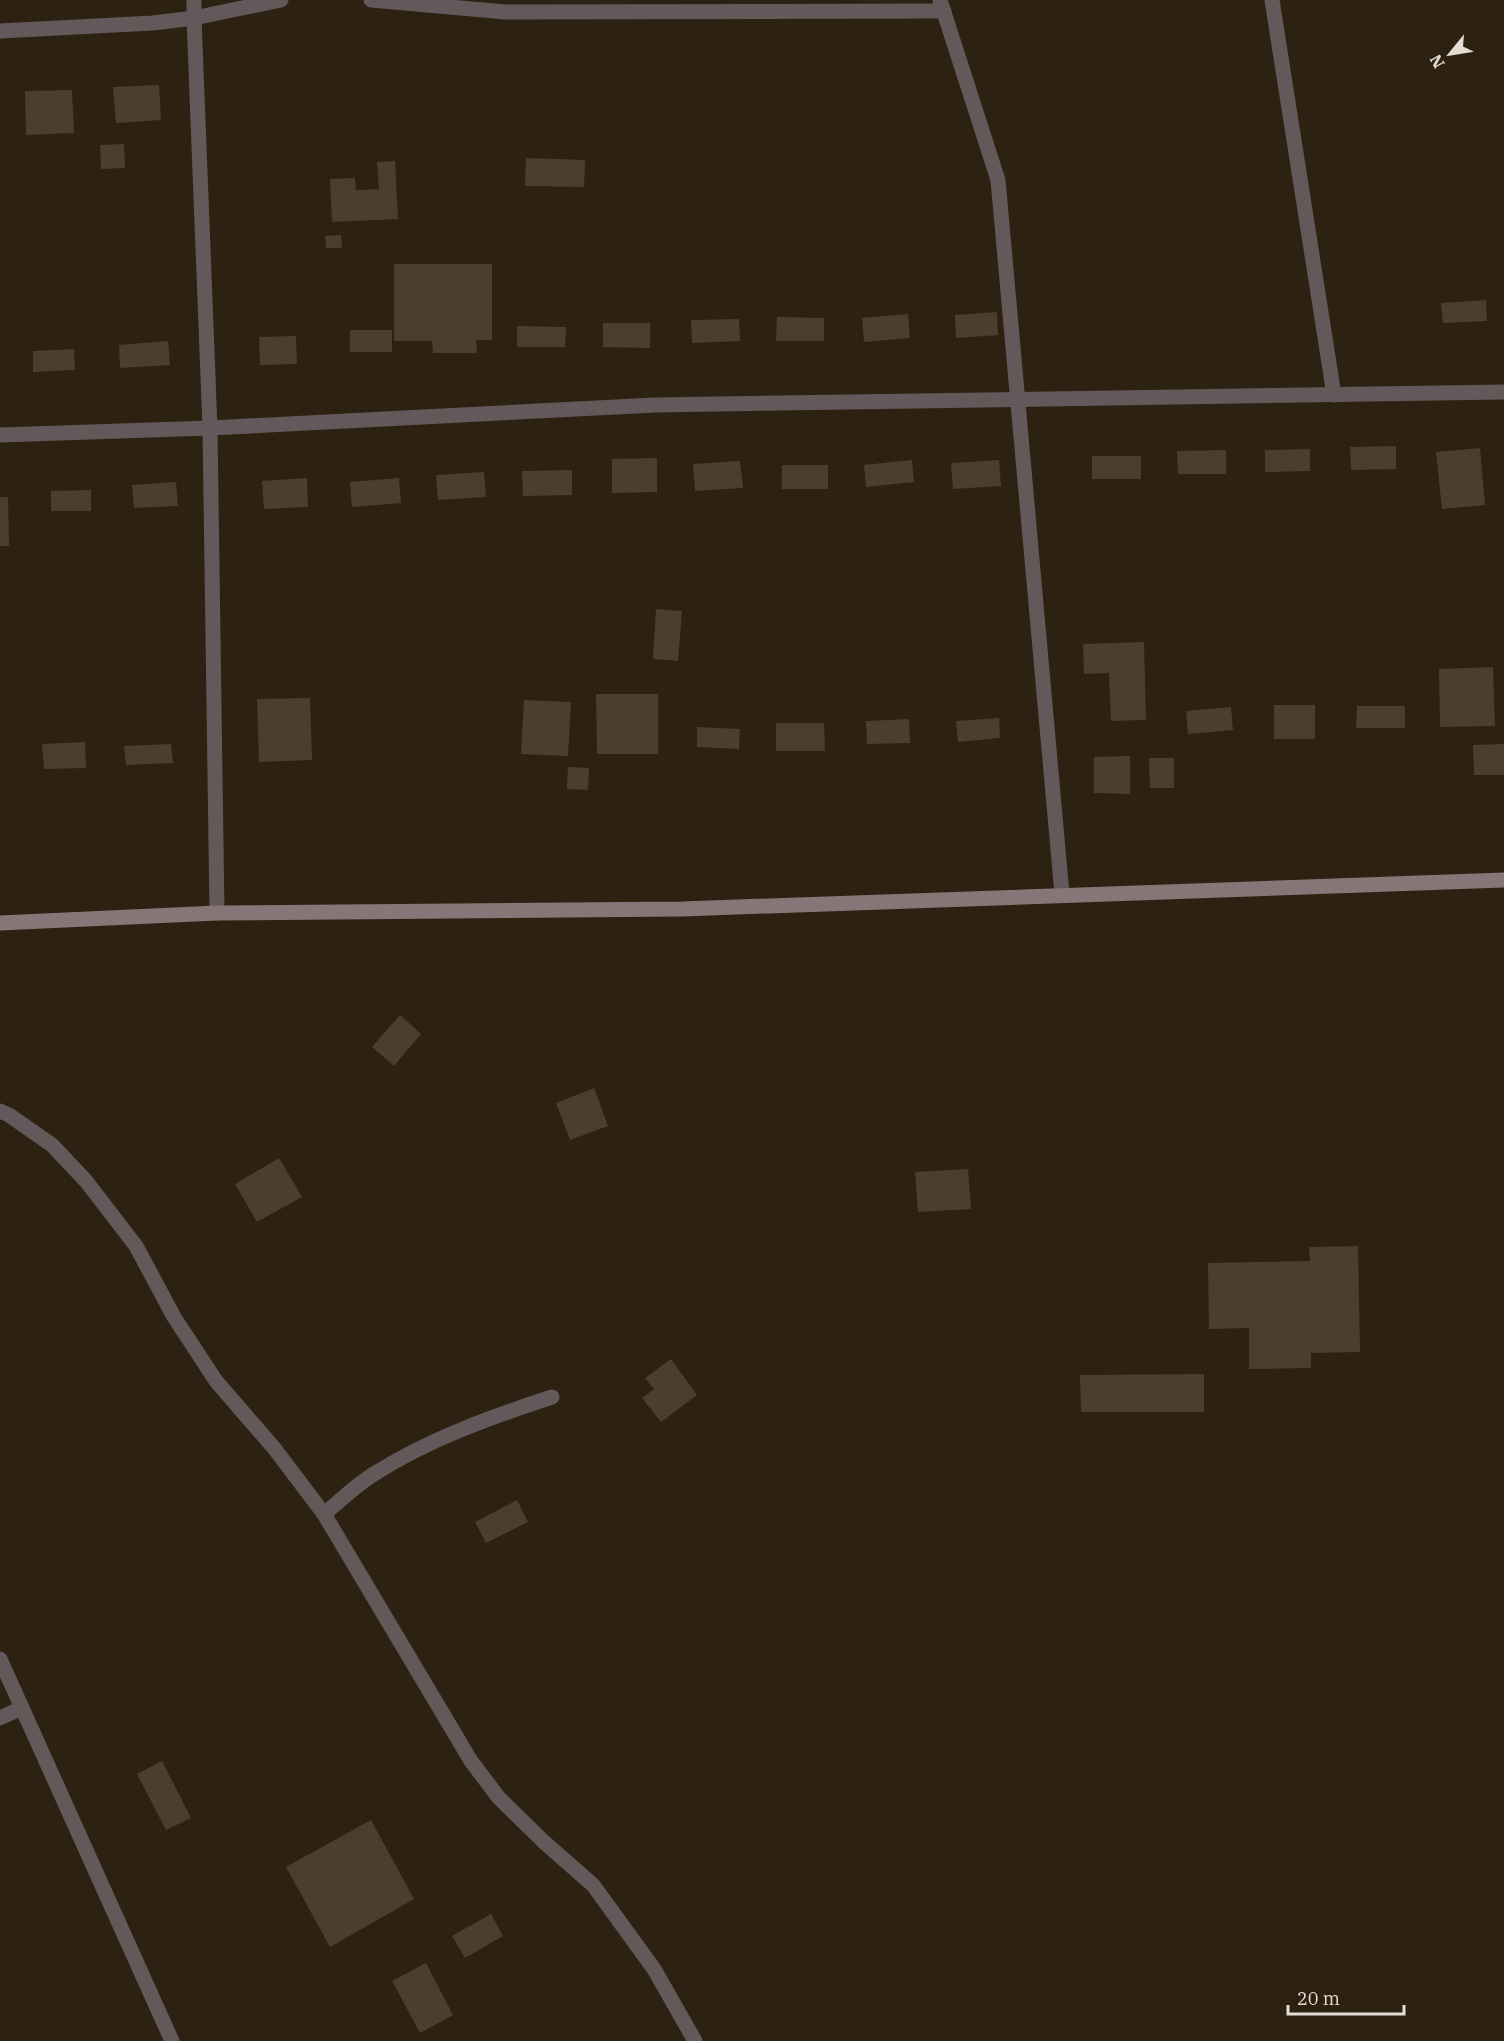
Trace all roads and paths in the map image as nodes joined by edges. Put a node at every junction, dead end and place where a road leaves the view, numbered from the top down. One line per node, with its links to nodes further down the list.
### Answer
1 (194, 0): 6 (street)
2 (281, 0): 6 (street)
3 (371, 0): 5 (street)
4 (1272, 0): 9 (street)
5 (942, 6): 10 (street)
6 (194, 18): 7 (street); 11 (street)
7 (0, 31)
8 (1504, 392): 9 (street)
9 (1334, 395): 10 (street)
10 (1017, 400): 11 (street); 14 (street)
11 (210, 428): 12 (street); 15 (street)
12 (0, 435)
13 (1504, 880): 14 (street)
14 (1062, 894): 15 (street)
15 (217, 914): 16 (street)
16 (0, 922)
17 (0, 1111): 19 (street)
18 (552, 1396): 19 (street)
19 (324, 1515): 24 (street)
20 (0, 1659): 21 (street)
21 (22, 1708): 22 (street); 23 (street)
22 (0, 1718)
23 (172, 2041)
24 (696, 2041)

